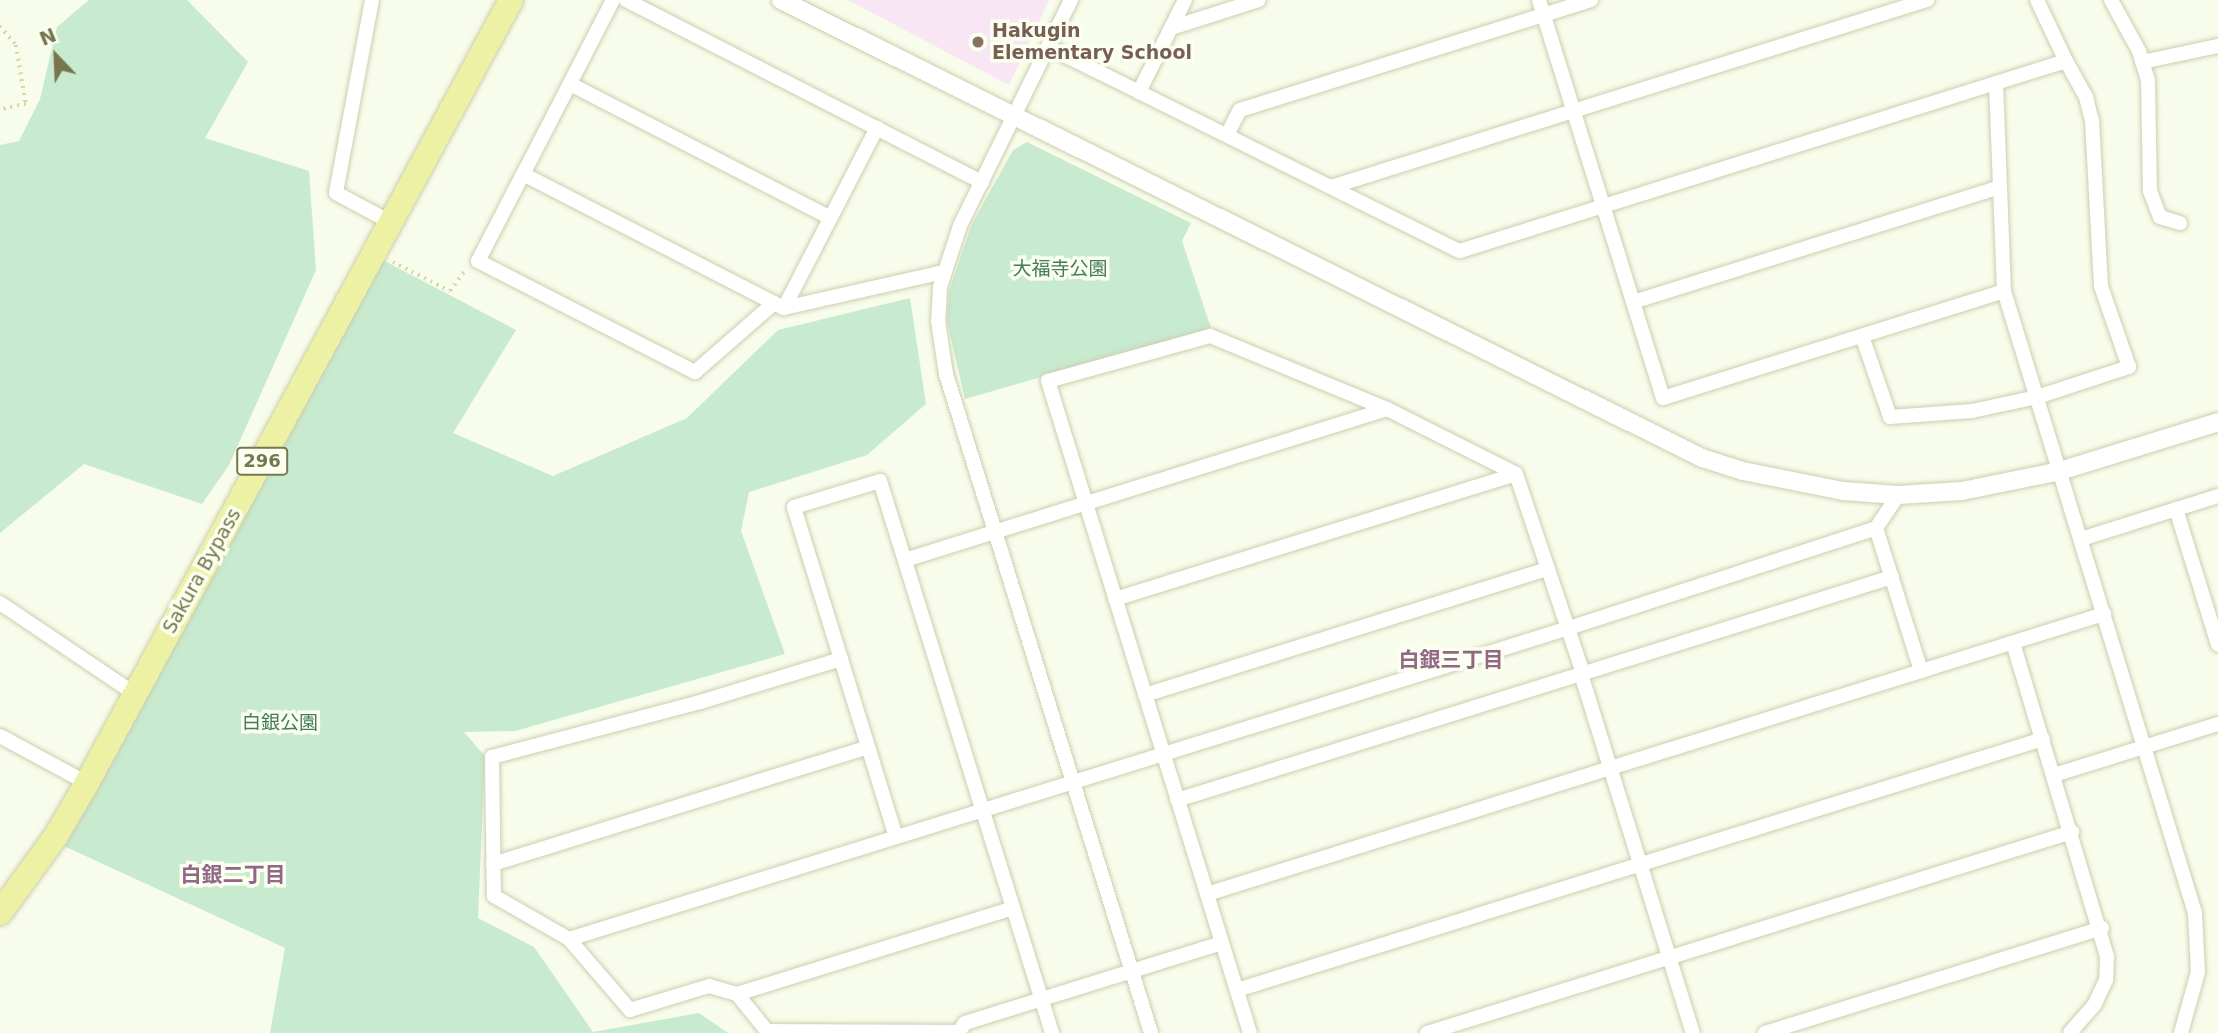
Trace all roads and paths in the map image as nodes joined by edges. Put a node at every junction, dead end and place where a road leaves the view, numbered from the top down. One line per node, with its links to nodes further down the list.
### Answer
1 (372, 0): 35 (street)
2 (511, 0): 35 (highway, Sakura Bypass / 296)
3 (613, 0): 22 (street)
4 (626, 0): 27 (street)
5 (781, 0): 26 (street)
6 (1071, 0): 18 (street)
7 (1185, 0): 16 (street)
8 (1259, 0): 16 (street)
9 (1539, 0): 14 (street)
10 (1591, 0): 14 (street)
11 (1927, 0): 25 (street)
12 (2037, 0): 19 (street)
13 (2111, 0): 20 (street)
14 (1544, 15): 25 (street); 28 (street)
15 (0, 26): 24 (path)
16 (1171, 27): 23 (street)
17 (2218, 46): 20 (street)
18 (1048, 47): 23 (street); 26 (street)
19 (2066, 61): 21 (street); 44 (street)
20 (2142, 62): 36 (street)
21 (1996, 83): 32 (street); 33 (street)
22 (570, 84): 29 (street); 34 (street)
23 (1139, 92): 28 (street)
24 (0, 110)
25 (1573, 111): 31 (street); 33 (street)
26 (1014, 116): 30 (street); 49 (street)
27 (877, 128): 30 (street); 34 (street)
28 (1227, 135): 31 (street)
29 (523, 174): 38 (street); 42 (street)
30 (982, 182): 39 (street)
31 (1331, 187): 33 (street)
32 (1999, 187): 40 (street); 41 (street)
33 (1603, 206): 41 (street)
34 (831, 218): 42 (street)
35 (392, 223): 37 (highway, Sakura Bypass / 296)
36 (2180, 223)
37 (376, 253): 38 (path); 68 (highway, Sakura Bypass / 296)
38 (478, 261): 42 (street)
39 (944, 272): 42 (street); 54 (street)
40 (2004, 291): 43 (street); 44 (street)
41 (1633, 302): 43 (street)
42 (779, 306)
43 (1862, 335): 44 (street)
44 (2037, 397): 47 (street)
45 (1387, 410): 48 (street); 51 (street); 51 (street)
46 (2218, 422): 47 (street)
47 (2060, 471): 49 (street); 55 (street)
48 (1516, 474): 57 (street); 59 (street)
49 (1898, 495): 53 (street)
50 (2218, 496): 52 (street)
51 (1085, 503): 54 (street); 59 (street)
52 (2176, 509): 55 (street); 64 (street)
53 (1876, 528): 58 (street); 62 (street)
54 (995, 532): 56 (street); 78 (street)
55 (2081, 539): 61 (street)
56 (905, 560): 65 (street); 81 (street)
57 (1546, 569): 62 (street); 69 (street)
58 (1892, 577): 66 (street); 67 (street)
59 (1115, 599): 69 (street)
60 (0, 603): 68 (street)
61 (2104, 614): 63 (street); 73 (street)
62 (1569, 628): 67 (street); 75 (street)
63 (2013, 643): 66 (street); 72 (street)
64 (2218, 645)
65 (841, 659): 74 (street); 84 (street)
66 (1921, 671): 76 (street)
67 (1582, 674): 76 (street); 80 (street)
68 (135, 694): 79 (highway, Sakura Bypass / 296)
69 (1144, 695): 75 (street)
70 (2218, 724): 73 (street)
71 (0, 736): 79 (street)
72 (2043, 739): 77 (street); 85 (street)
73 (2145, 746): 77 (street); 105 (street)
74 (868, 747): 83 (street); 84 (street)
75 (1163, 754): 78 (street); 80 (street)
76 (1610, 768): 85 (street); 86 (street)
77 (2054, 775): 82 (street)
78 (1073, 781): 81 (street); 93 (street)
79 (86, 783): 88 (highway, Sakura Bypass / 296)
80 (1177, 800): 86 (street)
81 (982, 810): 83 (street); 87 (street)
82 (2072, 832): 89 (street); 92 (street)
83 (896, 837): 90 (street)
84 (493, 864): 90 (street)
85 (1640, 864): 92 (street); 94 (street)
86 (1207, 894): 91 (street)
87 (1013, 908): 95 (street); 96 (street)
88 (0, 913)
89 (2102, 928): 103 (street); 104 (street)
90 (569, 939): 95 (street)
91 (1222, 943): 93 (street); 94 (street)
92 (1669, 958): 101 (street); 102 (street)
93 (1132, 971): 96 (street); 99 (street)
94 (1237, 990): 100 (street)
95 (737, 995): 97 (street)
96 (1041, 1000): 97 (street); 98 (street)
97 (958, 1032)
98 (1052, 1033)
99 (1151, 1033)
100 (1250, 1033)
101 (1427, 1033)
102 (1693, 1033)
103 (1765, 1033)
104 (2070, 1033)
105 (2181, 1033)

